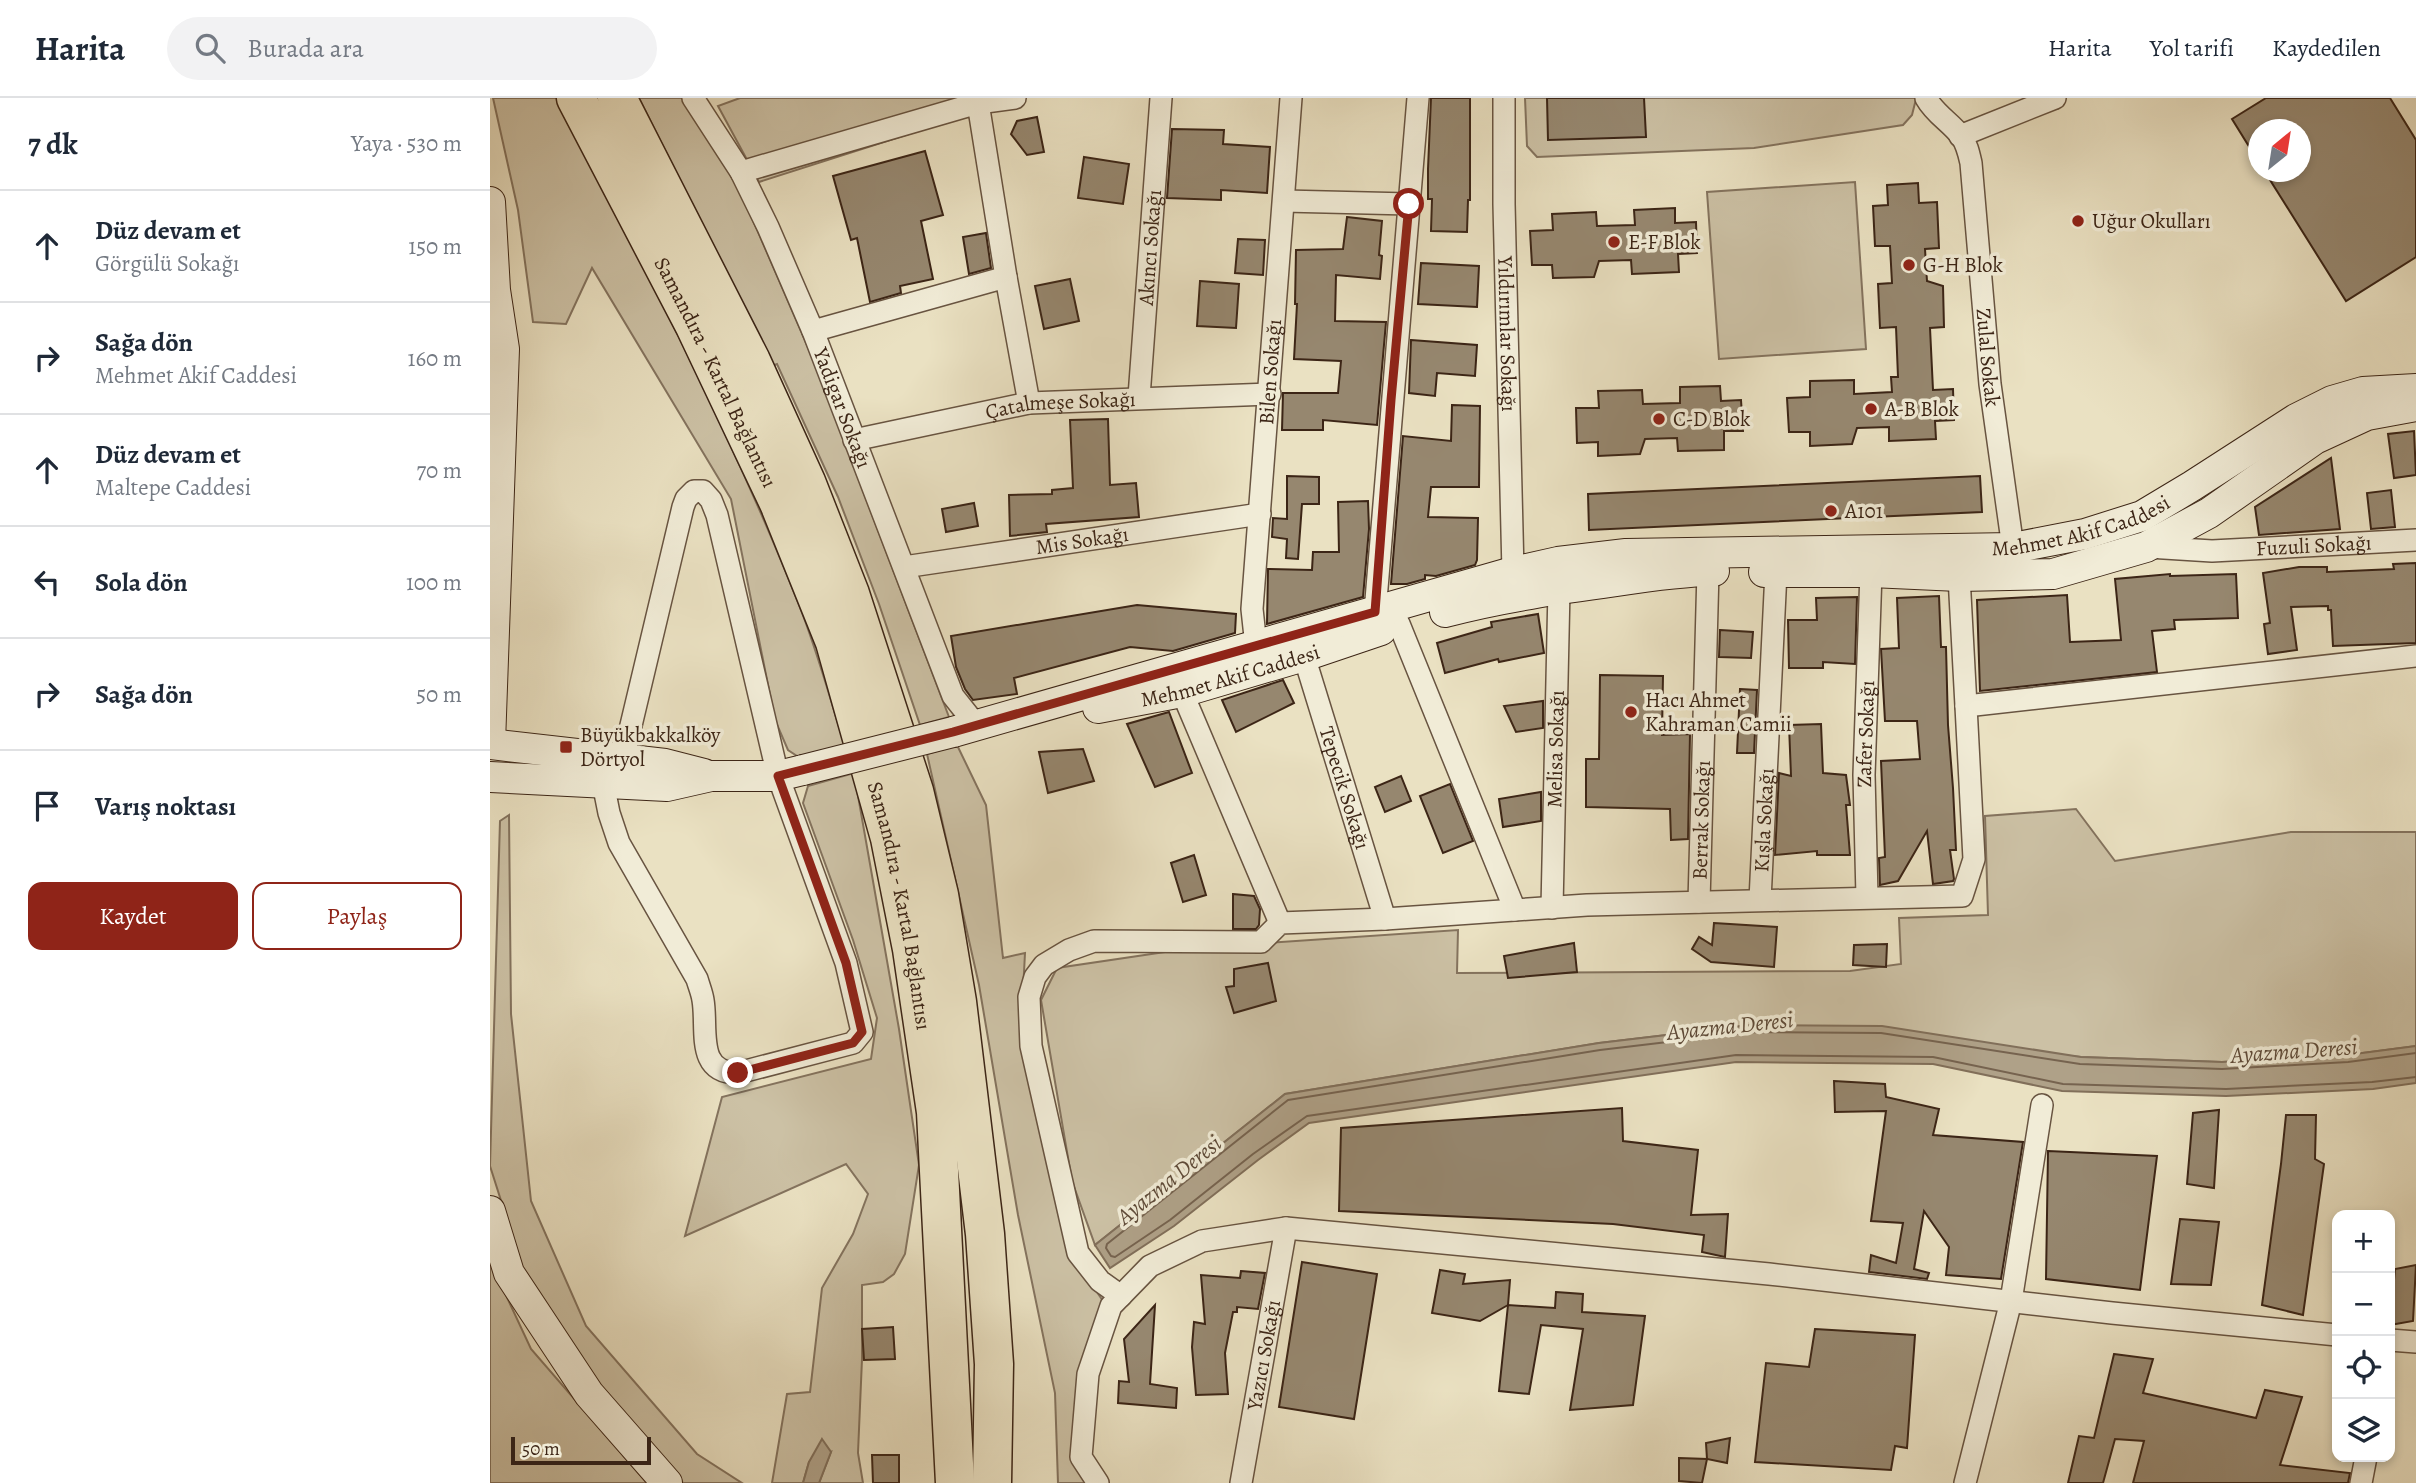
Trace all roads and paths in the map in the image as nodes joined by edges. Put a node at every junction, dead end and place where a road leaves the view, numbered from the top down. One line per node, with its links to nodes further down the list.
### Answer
1 (576, 98): 72 (highway, Samandıra - Kartal Bağlantısı)
2 (617, 98): 73 (highway, Samandıra - Kartal Bağlantısı)
3 (693, 98): 13 (street, Yadigar Sokağı)
4 (1016, 98): 11 (street)
5 (1161, 98): 23 (street, Akıncı Sokağı)
6 (1291, 98): 14 (street, Bilen Sokağı)
7 (1418, 98): 16 (street)
8 (1504, 98): 38 (street, Yıldırımlar Sokağı)
9 (1926, 98): 12 (street, Zulal Sokak)
10 (2055, 98): 12 (street)
11 (978, 103): 13 (street); 17 (street)
12 (1960, 135): 33 (street, Zulal Sokak)
13 (741, 172): 20 (street, Yadigar Sokağı)
14 (1284, 201): 16 (street); 22 (street, Bilen Sokağı)
15 (490, 202): 18 (main road)
16 (1409, 204): 42 (street)
17 (1006, 277): 20 (street); 24 (street)
18 (495, 290): 19 (main road); 49 (main road)
19 (490, 320)
20 (813, 331): 27 (street, Yadigar Sokağı)
21 (2416, 388): 25 (main road, Mehmet Akif Caddesi)
22 (1270, 394): 23 (street, Çatalmeşe Sokağı); 29 (street, Bilen Sokağı)
23 (1139, 397): 24 (street, Çatalmeşe Sokağı)
24 (1029, 403): 27 (street, Çatalmeşe Sokağı)
25 (2365, 404): 26 (main road, Mehmet Akif Caddesi); 28 (main road, Mehmet Akif Caddesi); 33 (main road, Mehmet Akif Caddesi)
26 (2416, 406)
27 (854, 440): 36 (street, Yadigar Sokağı)
28 (2209, 513): 31 (main road, Mehmet Akif Caddesi); 34 (street)
29 (1260, 514): 36 (street, Mis Sokağı); 43 (street, Bilen Sokağı)
30 (2416, 540): 34 (street, Fuzuli Sokağı)
31 (2146, 547): 34 (street, Fuzuli Sokağı); 40 (main road, Mehmet Akif Caddesi)
32 (1928, 548): 33 (main road, Mehmet Akif Caddesi); 35 (main road, Mehmet Akif Caddesi); 40 (main road)
33 (2013, 548)
34 (2212, 551)
35 (1772, 562): 37 (main road, Mehmet Akif Caddesi); 38 (main road, Mehmet Akif Caddesi); 39 (main road, Mehmet Akif Caddesi); 56 (street, Kışla Sokağı)
36 (904, 567): 48 (street, Yadigar Sokağı)
37 (1708, 571): 41 (main road, Mehmet Akif Caddesi); 57 (street, Berrak Sokağı)
38 (1513, 572): 42 (main road, Mehmet Akif Caddesi)
39 (1871, 572): 40 (main road, Mehmet Akif Caddesi); 55 (street, Zafer Sokağı)
40 (1959, 576): 47 (street)
41 (1559, 589): 42 (main road, Mehmet Akif Caddesi); 58 (street, Melisa Sokağı)
42 (1387, 618): 43 (main road, Mehmet Akif Caddesi); 44 (main road, Mehmet Akif Caddesi); 59 (street)
43 (1256, 646): 48 (main road, Mehmet Akif Caddesi)
44 (1304, 656): 46 (main road, Mehmet Akif Caddesi); 60 (street, Tepecik Sokağı)
45 (2416, 656): 47 (street)
46 (1182, 691): 48 (main road, Mehmet Akif Caddesi); 61 (street)
47 (1966, 706): 55 (street)
48 (964, 728): 51 (main road, bridge)
49 (490, 744): 50 (main road)
50 (622, 760): 51 (street); 52 (main road)
51 (790, 773): 52 (main road); 54 (street)
52 (711, 776): 54 (main road)
53 (490, 777): 54 (main road)
54 (603, 783)
55 (1867, 897): 56 (street)
56 (1760, 900): 57 (street)
57 (1699, 902): 58 (street)
58 (1552, 908): 59 (street)
59 (1515, 910): 60 (street)
60 (1385, 919): 61 (street)
61 (1280, 923): 65 (street)
62 (2042, 1105): 66 (street)
63 (490, 1211): 71 (main road)
64 (1286, 1228): 65 (street); 66 (street); 75 (street, Yazıcı Sokağı)
65 (1121, 1296): 74 (street)
66 (2011, 1301): 67 (street); 76 (street)
67 (2332, 1334)
68 (2395, 1340): 69 (street)
69 (2416, 1342)
70 (2365, 1462): 77 (street)
71 (667, 1483)
72 (955, 1483)
73 (992, 1483)
74 (1098, 1483)
75 (1241, 1483)
76 (1965, 1483)
77 (2361, 1483)

